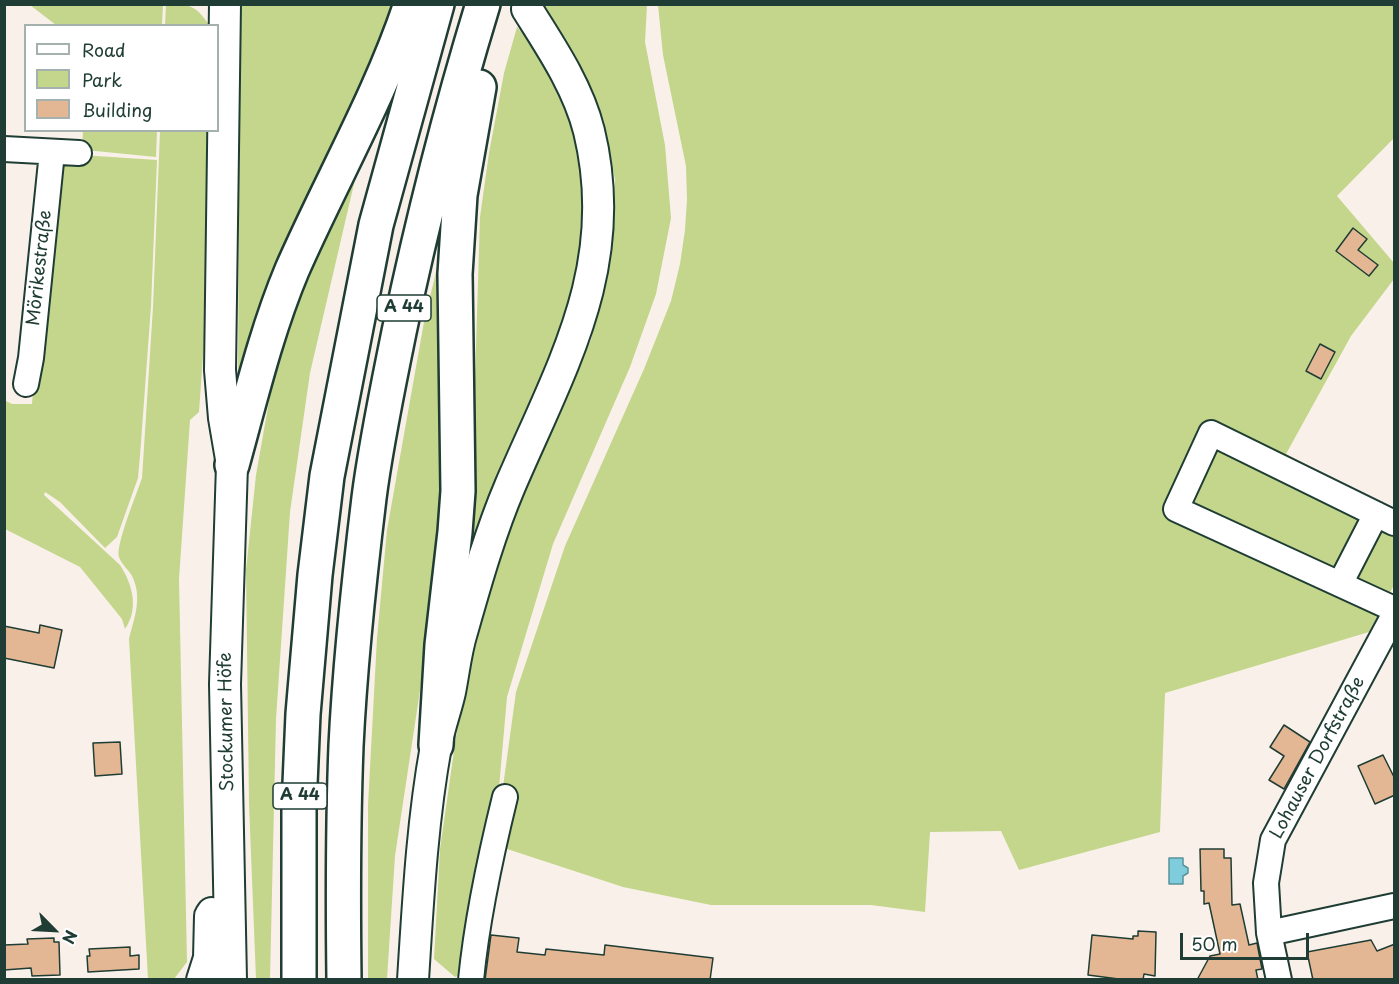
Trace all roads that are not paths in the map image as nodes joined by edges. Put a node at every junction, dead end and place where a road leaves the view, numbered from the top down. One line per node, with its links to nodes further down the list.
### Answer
1 (225, 4): 10 (main road, Stockumer Höfe)
2 (411, 4): 10 (highway)
3 (437, 4): 23 (highway, A 44)
4 (483, 4): 24 (highway, A 44)
5 (515, 7): 15 (highway); 15 (main road)
6 (4, 149): 7 (street)
7 (52, 152): 8 (street); 9 (street, Mörikestraße)
8 (79, 153)
9 (26, 384)
10 (232, 465): 17 (main road, Stockumer Höfe)
11 (1385, 519): 12 (street); 12 (street)
12 (1340, 584): 13 (street)
13 (1395, 609)
14 (1395, 615): 20 (street, Lohauser Dorfstraße)
15 (436, 745): 19 (main road)
16 (505, 797): 27 (street)
17 (229, 874): 21 (main road); 22 (main road, Stockumer Höfe)
18 (1395, 906): 20 (street)
19 (416, 930): 25 (main road); 26 (main road)
20 (1269, 933): 28 (street, Lohauser Dorfstraße)
21 (202, 980)
22 (231, 980)
23 (299, 980)
24 (344, 980)
25 (412, 980)
26 (435, 980)
27 (471, 980)
28 (1279, 980)

